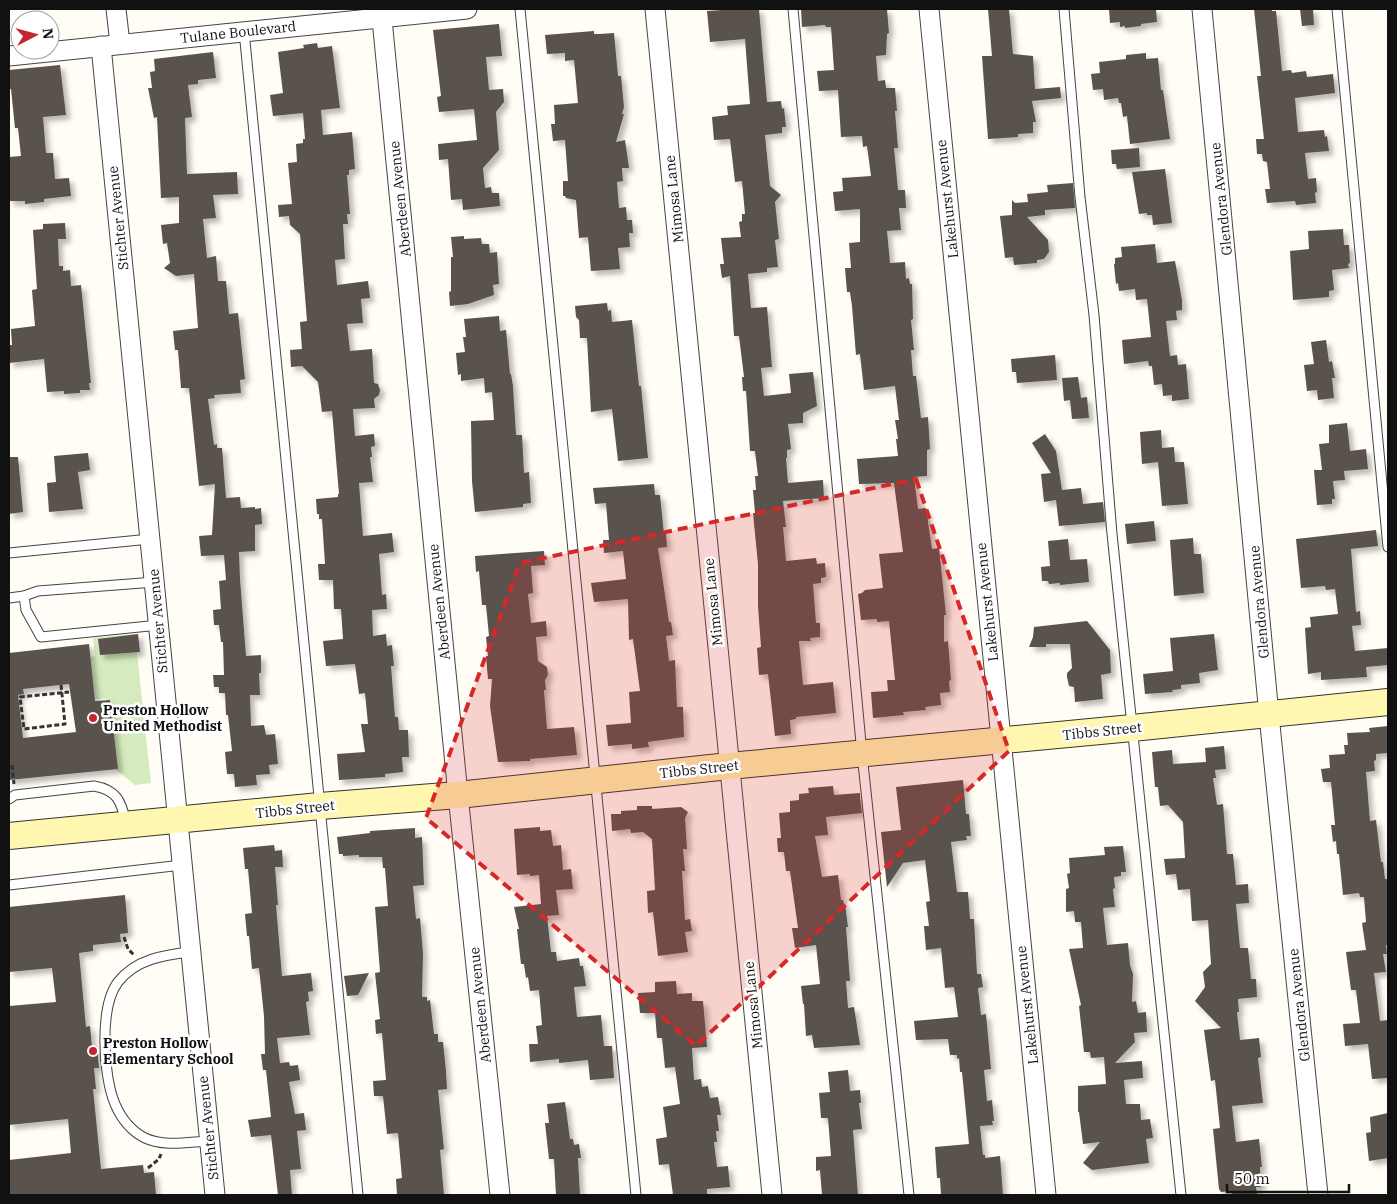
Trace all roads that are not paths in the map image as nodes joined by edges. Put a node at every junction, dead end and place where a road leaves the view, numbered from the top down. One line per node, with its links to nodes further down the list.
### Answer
1 (116, 9): 12 (street)
2 (468, 9): 10 (street, Tulane Boulevard)
3 (520, 9): 28 (lane)
4 (655, 9): 27 (street, Mimosa Lane)
5 (793, 9): 26 (lane)
6 (929, 9): 25 (street, Lakehurst Avenue)
7 (1064, 9): 24 (lane)
8 (1202, 9): 23 (street, Glendora Avenue)
9 (1337, 9): 16 (lane)
10 (381, 14): 11 (street, Tulane Boulevard); 29 (street, Aberdeen Avenue)
11 (244, 32): 12 (street, Tulane Boulevard); 31 (lane)
12 (120, 44): 13 (street, Tulane Boulevard)
13 (101, 46): 14 (street, Tulane Boulevard); 15 (street, Stichter Avenue)
14 (9, 56)
15 (151, 539): 17 (lane); 18 (street, Stichter Avenue)
16 (1388, 547)
17 (9, 553)
18 (155, 582): 19 (lane); 21 (street, Stichter Avenue)
19 (24, 596): 20 (lane); 21 (lane)
20 (9, 598)
21 (159, 625): 32 (street, Stichter Avenue)
22 (1388, 702): 23 (street, Tibbs Street)
23 (1269, 715): 24 (street, Tibbs Street); 47 (street, Glendora Avenue)
24 (1132, 728): 25 (street, Tibbs Street); 46 (lane)
25 (1000, 741): 26 (street, Tibbs Street); 45 (street, Lakehurst Avenue)
26 (862, 754): 27 (street, Tibbs Street); 44 (lane)
27 (729, 766): 28 (street, Tibbs Street); 43 (street, Mimosa Lane)
28 (595, 780): 29 (street, Tibbs Street); 42 (lane)
29 (458, 795): 31 (street, Tibbs Street); 41 (street, Aberdeen Avenue)
30 (12, 797): 33 (lane)
31 (320, 806): 32 (street, Tibbs Street); 40 (lane)
32 (177, 821): 33 (street, Tibbs Street); 35 (street, Stichter Avenue)
33 (127, 825): 34 (street, Tibbs Street)
34 (9, 836)
35 (182, 865): 36 (lane); 37 (street, Stichter Avenue)
36 (9, 885)
37 (190, 952): 38 (street, Stichter Avenue); 38 (lane)
38 (209, 1140): 39 (street, Stichter Avenue)
39 (215, 1195)
40 (358, 1195)
41 (500, 1195)
42 (636, 1195)
43 (772, 1195)
44 (909, 1195)
45 (1046, 1195)
46 (1181, 1195)
47 (1318, 1195)

